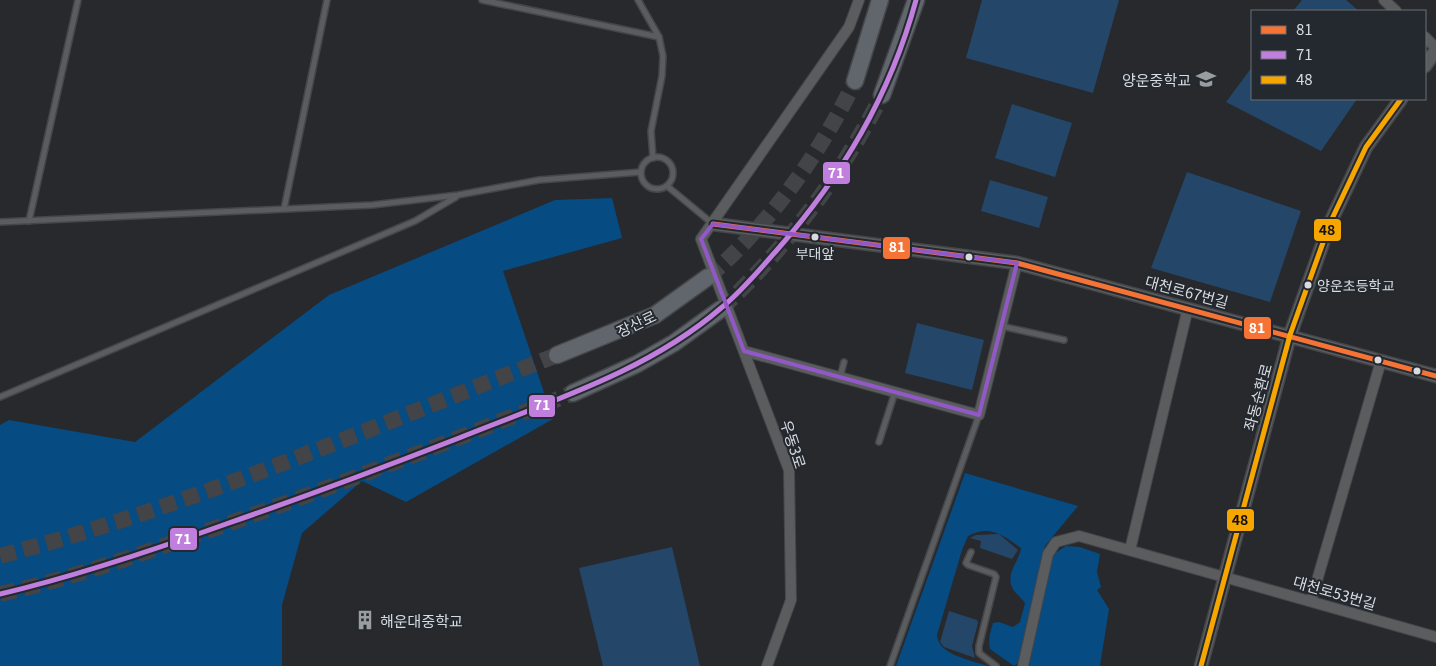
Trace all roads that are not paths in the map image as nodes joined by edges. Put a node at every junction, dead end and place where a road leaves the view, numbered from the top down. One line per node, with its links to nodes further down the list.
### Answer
1 (78, 0): 22 (lane)
2 (327, 0): 21 (lane)
3 (482, 0): 10 (lane)
4 (638, 0): 10 (lane)
5 (859, 0): 24 (street)
6 (880, 0): 14 (highway)
7 (916, 0): 15 (highway)
8 (1384, 0): 9 (street)
9 (1395, 10)
10 (659, 37): 17 (lane)
11 (1426, 38): 12 (street)
12 (1436, 49): 13 (street)
13 (1426, 64)
14 (855, 81)
15 (882, 94)
16 (1400, 100): 30 (street, 좌동순환로)
17 (653, 158): 18 (lane); 19 (lane)
18 (641, 172): 19 (lane); 20 (lane)
19 (667, 186): 24 (lane)
20 (458, 195): 21 (lane); 40 (lane)
21 (284, 209): 22 (lane)
22 (29, 221): 23 (lane)
23 (0, 222)
24 (713, 224): 25 (street, 대천로67번길); 32 (street, 우동3로)
25 (1017, 263): 27 (street, 대천로67번길); 29 (street)
26 (708, 277): 33 (highway, 장산로)
27 (1188, 308): 30 (street, 대천로67번길); 43 (street)
28 (721, 309): 38 (highway)
29 (1002, 326): 31 (lane); 41 (street)
30 (1290, 335): 34 (street, 대천로67번길); 45 (street, 좌동순환로)
31 (1064, 340)
32 (744, 351): 37 (street); 48 (street, 우동3로)
33 (557, 355)
34 (1381, 361): 36 (street, 대천로67번길); 46 (street)
35 (844, 362): 37 (lane)
36 (1436, 376)
37 (840, 377): 39 (street)
38 (573, 392)
39 (895, 392): 41 (street); 42 (lane)
40 (0, 397)
41 (979, 415): 49 (lane)
42 (879, 442)
43 (1130, 550): 45 (street); 51 (street)
44 (971, 552): 50 (lane)
45 (1226, 577): 46 (street, 대천로53번길); 52 (street, 좌동순환로)
46 (1311, 601): 47 (street, 대천로53번길)
47 (1436, 638)
48 (767, 666)
49 (890, 666)
50 (996, 666)
51 (1024, 666)
52 (1201, 666)

